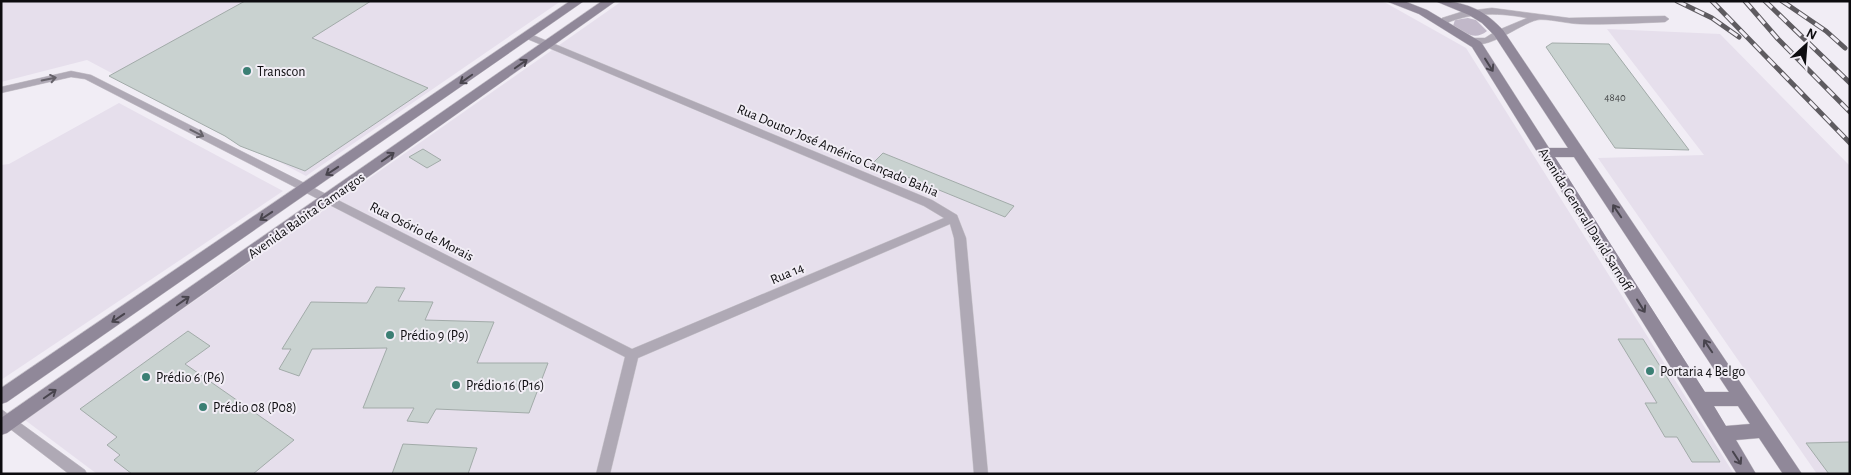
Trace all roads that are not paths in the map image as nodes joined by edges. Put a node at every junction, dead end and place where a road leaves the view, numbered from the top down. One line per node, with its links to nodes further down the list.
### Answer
1 (578, 1): 10 (main road, Avenida Babita Camargos)
2 (610, 1): 12 (main road, Avenida Babita Camargos)
3 (1392, 1): 8 (main road, Avenida General David Sarnoff)
4 (1441, 1): 5 (main road, Avenida General David Sarnoff)
5 (1473, 11): 6 (street); 8 (street); 9 (main road, Avenida General David Sarnoff)
6 (1537, 17): 7 (street); 9 (street)
7 (1665, 19)
8 (1444, 24): 11 (main road, Avenida General David Sarnoff)
9 (1499, 33): 11 (street); 14 (main road, Avenida General David Sarnoff)
10 (528, 36): 12 (street, Rua Doutor José Américo Cançado Bahia); 16 (main road, Avenida Babita Camargos, one-way to 16)
11 (1471, 41): 15 (main road, Avenida General David Sarnoff, one-way to 15)
12 (548, 45): 17 (main road, Avenida Babita Camargos, one-way to 12); 18 (street, Rua Doutor José Américo Cançado Bahia)
13 (1, 90): 16 (street, Rua Osório de Morais, one-way to 16)
14 (1578, 152): 15 (main road); 22 (main road, Avenida General David Sarnoff, one-way to 14)
15 (1544, 153): 21 (main road, Avenida General David Sarnoff, one-way to 21)
16 (306, 188): 17 (street, Rua Osório de Morais); 20 (main road, Avenida Babita Camargos, one-way to 20)
17 (328, 200): 19 (street, Rua Osório de Morais); 23 (main road, Avenida Babita Camargos, one-way to 17)
18 (953, 218): 19 (street, Rua 14); 28 (street)
19 (632, 355): 27 (street)
20 (1, 397)
21 (1700, 398): 22 (main road); 25 (main road, Avenida General David Sarnoff)
22 (1743, 399): 24 (main road, Avenida General David Sarnoff)
23 (4, 421): 26 (street)
24 (1763, 430): 25 (main road); 30 (main road, Avenida General David Sarnoff)
25 (1722, 434): 29 (main road, Avenida General David Sarnoff, one-way to 29)
26 (80, 474)
27 (603, 474)
28 (981, 474)
29 (1747, 474)
30 (1793, 474)

